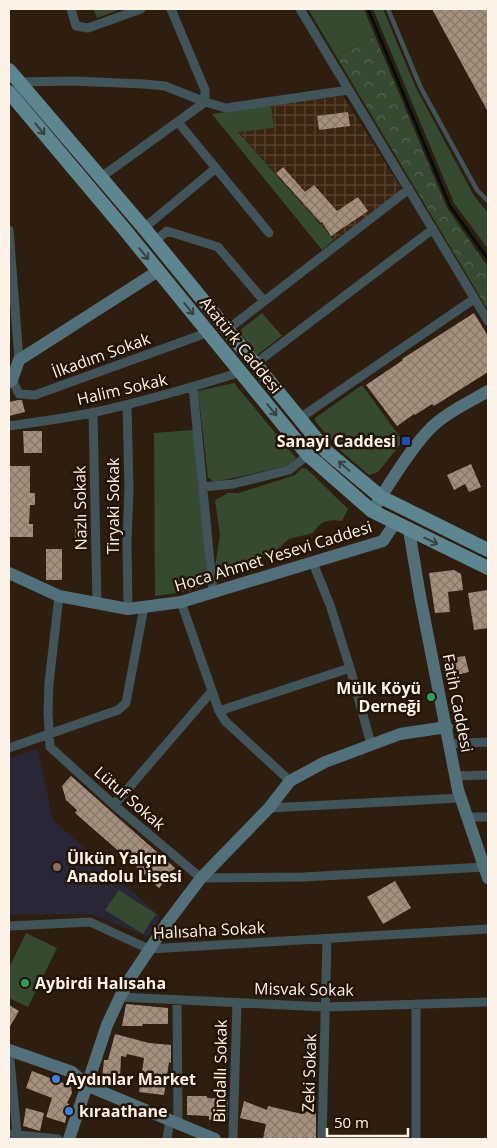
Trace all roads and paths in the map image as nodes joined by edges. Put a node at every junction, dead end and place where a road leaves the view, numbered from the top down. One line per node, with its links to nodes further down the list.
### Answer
1 (71, 9): 2 (street)
2 (141, 9)
3 (171, 9): 9 (street)
4 (300, 9): 8 (street)
5 (388, 9): 14 (lane)
6 (9, 70): 7 (main road)
7 (13, 87): 9 (street); 12 (main road); 20 (main road, Atatürk Caddesi, one-way to 20)
8 (349, 90): 9 (street); 13 (street)
9 (205, 102): 10 (street)
10 (178, 122): 11 (street); 12 (street)
11 (216, 168): 15 (street); 18 (street)
12 (100, 178): 15 (main road)
13 (409, 189): 16 (street); 22 (street)
14 (488, 202)
15 (144, 228): 19 (main road)
16 (433, 229): 21 (street); 27 (street)
17 (9, 230): 26 (street)
18 (269, 233)
19 (154, 242): 22 (street); 25 (main road)
20 (158, 271): 24 (main road, Atatürk Caddesi, one-way to 24); 26 (street)
21 (474, 299): 23 (street); 34 (street)
22 (264, 301): 25 (street)
23 (488, 322)
24 (206, 330): 28 (main road, Atatürk Caddesi); 29 (street, İlkadım Sokak)
25 (227, 330): 27 (main road)
26 (18, 360): 29 (street)
27 (255, 364): 34 (main road)
28 (241, 372): 30 (street, Halim Sokak); 36 (main road, Atatürk Caddesi, one-way to 36)
29 (10, 381)
30 (193, 387): 32 (street, Halim Sokak); 37 (street)
31 (488, 391): 38 (street)
32 (127, 405): 33 (street, Halim Sokak); 51 (street, Tiryaki Sokak)
33 (93, 412): 35 (street, Halim Sokak); 49 (street, Nazlı Sokak)
34 (300, 418): 38 (main road, one-way to 34)
35 (9, 426)
36 (308, 455): 37 (street); 39 (main road, Atatürk Caddesi)
37 (203, 487): 46 (street)
38 (381, 497): 39 (street); 42 (main road)
39 (372, 511): 40 (main road, Atatürk Caddesi)
40 (395, 523): 41 (main road, Atatürk Caddesi); 43 (street, Hoca Ahmet Yesevi Caddesi)
41 (409, 530): 44 (main road, Atatürk Caddesi, one-way to 44); 55 (street, Fatih Caddesi)
42 (488, 550)
43 (313, 563): 46 (street, Hoca Ahmet Yesevi Caddesi); 52 (street)
44 (488, 568)
45 (9, 574): 47 (street, Hoca Ahmet Yesevi Caddesi)
46 (213, 593): 48 (street, Hoca Ahmet Yesevi Caddesi)
47 (59, 596): 49 (street, Hoca Ahmet Yesevi Caddesi); 56 (street)
48 (181, 602): 50 (street, Hoca Ahmet Yesevi Caddesi); 53 (street)
49 (97, 603): 51 (street, Hoca Ahmet Yesevi Caddesi)
50 (144, 607): 51 (street, Hoca Ahmet Yesevi Caddesi); 56 (street)
51 (128, 608)
52 (350, 668): 54 (street); 58 (street)
53 (212, 691): 54 (street); 65 (street)
54 (219, 710): 63 (street)
55 (447, 727): 58 (street); 59 (street, Fatih Caddesi)
56 (49, 734): 60 (street); 65 (street, Lütuf Sokak)
57 (488, 742): 59 (street)
58 (371, 744): 63 (street)
59 (450, 744): 62 (street, Fatih Caddesi)
60 (9, 748)
61 (488, 775): 62 (street)
62 (455, 776): 64 (street, Fatih Caddesi)
63 (290, 781): 66 (street)
64 (461, 798): 66 (street); 68 (street, Fatih Caddesi)
65 (114, 805): 70 (street, Lütuf Sokak)
66 (269, 808): 70 (street)
67 (488, 816): 68 (street)
68 (468, 817): 69 (street, Fatih Caddesi)
69 (486, 872): 70 (street)
70 (201, 878): 74 (street)
71 (9, 926): 74 (street, Halısaha Sokak)
72 (488, 929): 73 (street, Halısaha Sokak)
73 (327, 939): 74 (street, Halısaha Sokak); 80 (street, Zeki Sokak)
74 (149, 949): 75 (street)
75 (120, 998): 76 (street, Misvak Sokak); 82 (street)
76 (177, 1000): 78 (street, Misvak Sokak); 83 (street)
77 (488, 1002): 79 (street, Misvak Sokak)
78 (237, 1003): 80 (street, Misvak Sokak); 89 (street, Bindallı Sokak)
79 (416, 1004): 80 (street, Misvak Sokak); 91 (street)
80 (326, 1007): 90 (street, Zeki Sokak)
81 (9, 1050): 82 (street); 84 (street)
82 (88, 1086): 83 (street); 86 (street)
83 (174, 1122): 87 (street); 88 (street)
84 (13, 1134): 85 (street)
85 (58, 1139)
86 (69, 1139)
87 (167, 1139)
88 (215, 1139)
89 (233, 1139)
90 (322, 1139)
91 (416, 1139)

